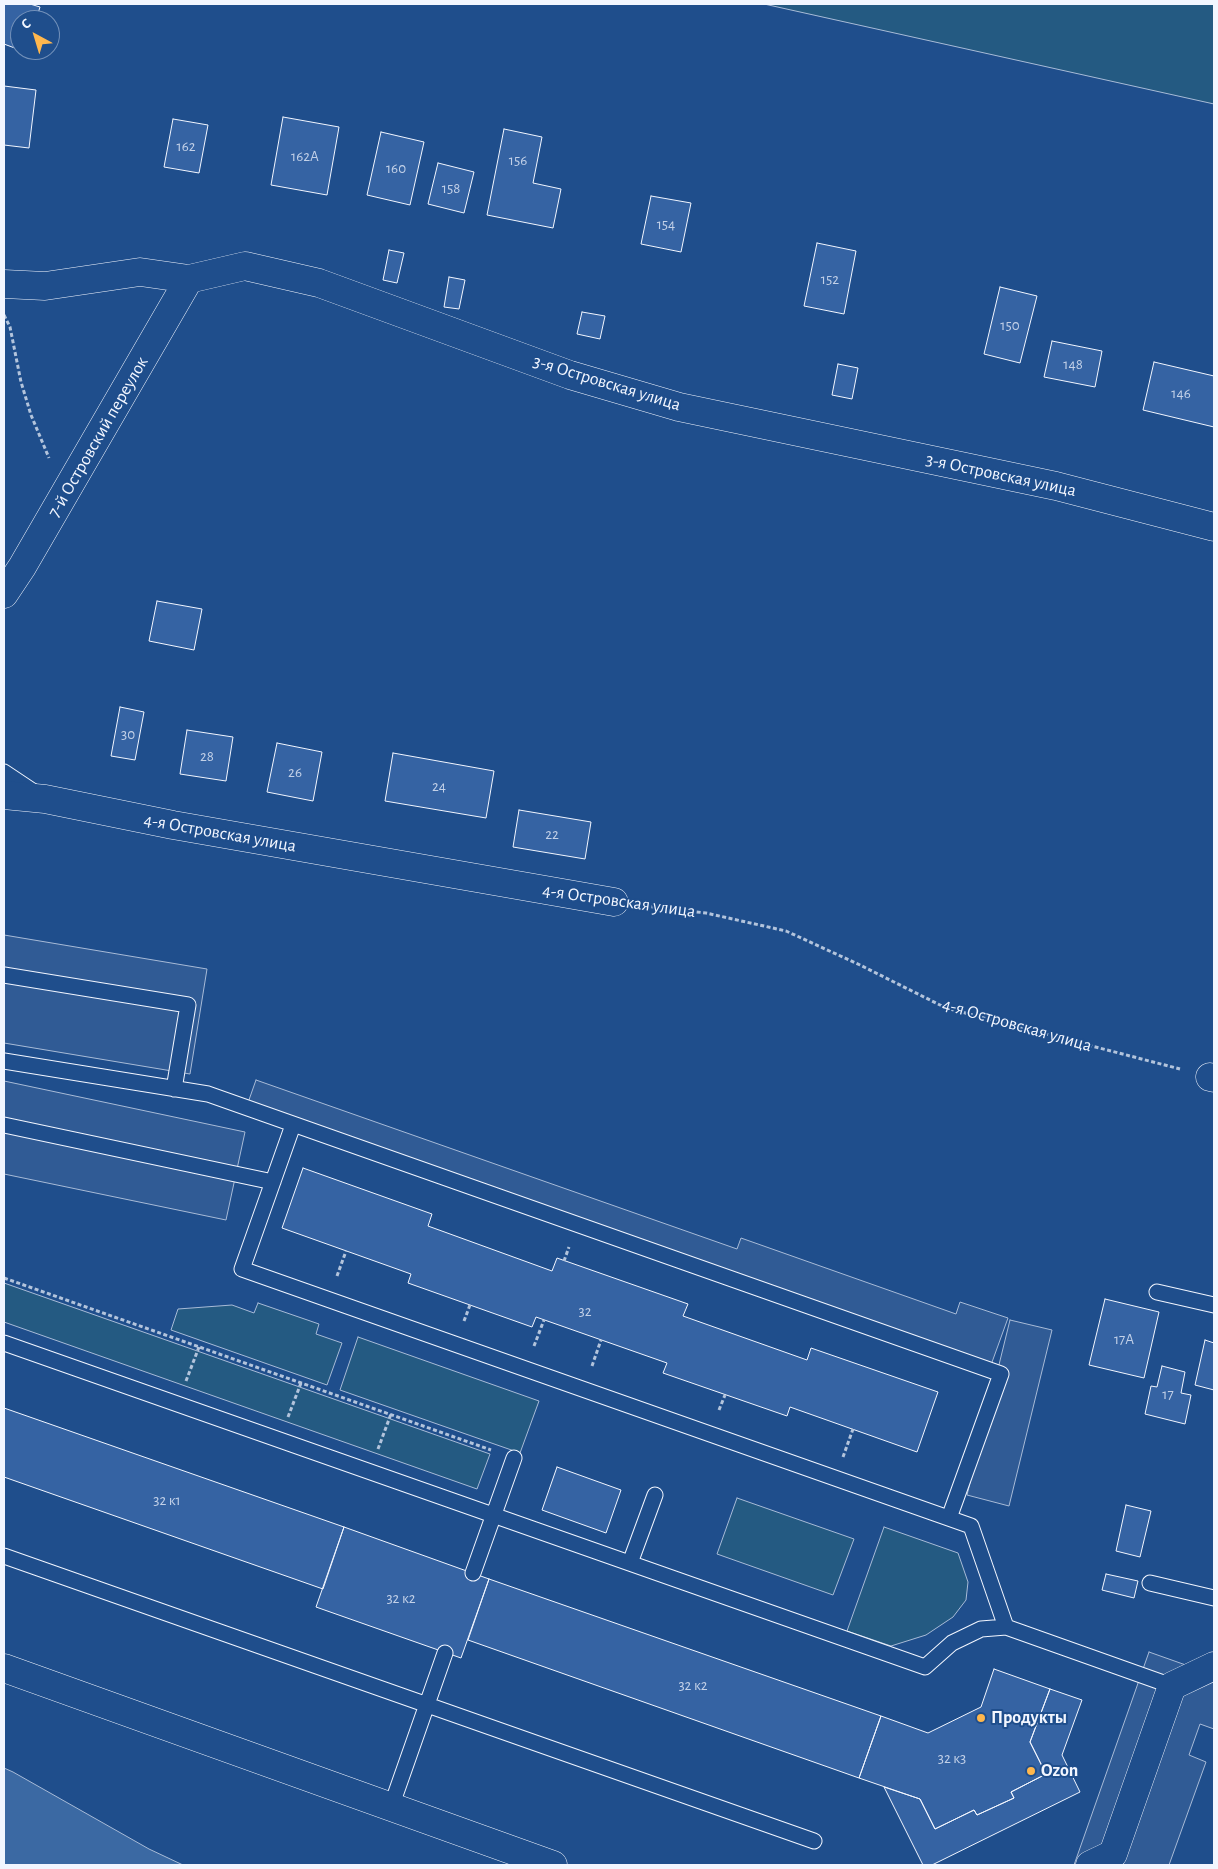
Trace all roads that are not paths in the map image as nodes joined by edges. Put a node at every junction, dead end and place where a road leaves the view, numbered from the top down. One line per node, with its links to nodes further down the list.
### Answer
1 (189, 279): 2 (street, 3-я Островская улица); 3 (street, 3-я Островская улица); 4 (street, 7-й Островский переулок)
2 (4, 284)
3 (1214, 528)
4 (4, 594)
5 (4, 772): 7 (lane)
6 (4, 795): 7 (street, 4-я Островская улица)
7 (44, 799): 8 (street, 4-я Островская улица)
8 (614, 902)
9 (4, 975): 11 (lane)
10 (4, 1061): 11 (lane)
11 (174, 1089): 12 (lane)
12 (293, 1124): 14 (lane); 21 (lane)
13 (4, 1125): 14 (lane)
14 (273, 1182): 21 (lane)
15 (1157, 1292): 16 (lane)
16 (1214, 1305)
17 (4, 1343): 20 (lane)
18 (514, 1458): 20 (lane)
19 (655, 1495): 23 (lane)
20 (494, 1516): 23 (lane); 24 (lane)
21 (949, 1518): 27 (lane)
22 (4, 1556): 32 (lane)
23 (630, 1563): 27 (lane)
24 (473, 1573)
25 (1150, 1583): 26 (lane)
26 (1214, 1598)
27 (1006, 1628): 31 (lane)
28 (445, 1653): 32 (lane)
29 (1214, 1666): 31 (street)
30 (4, 1668): 33 (street)
31 (1172, 1686): 36 (street)
32 (427, 1705): 33 (lane); 34 (lane)
33 (391, 1807): 35 (street)
34 (814, 1841)
35 (553, 1865)
36 (1090, 1865)

